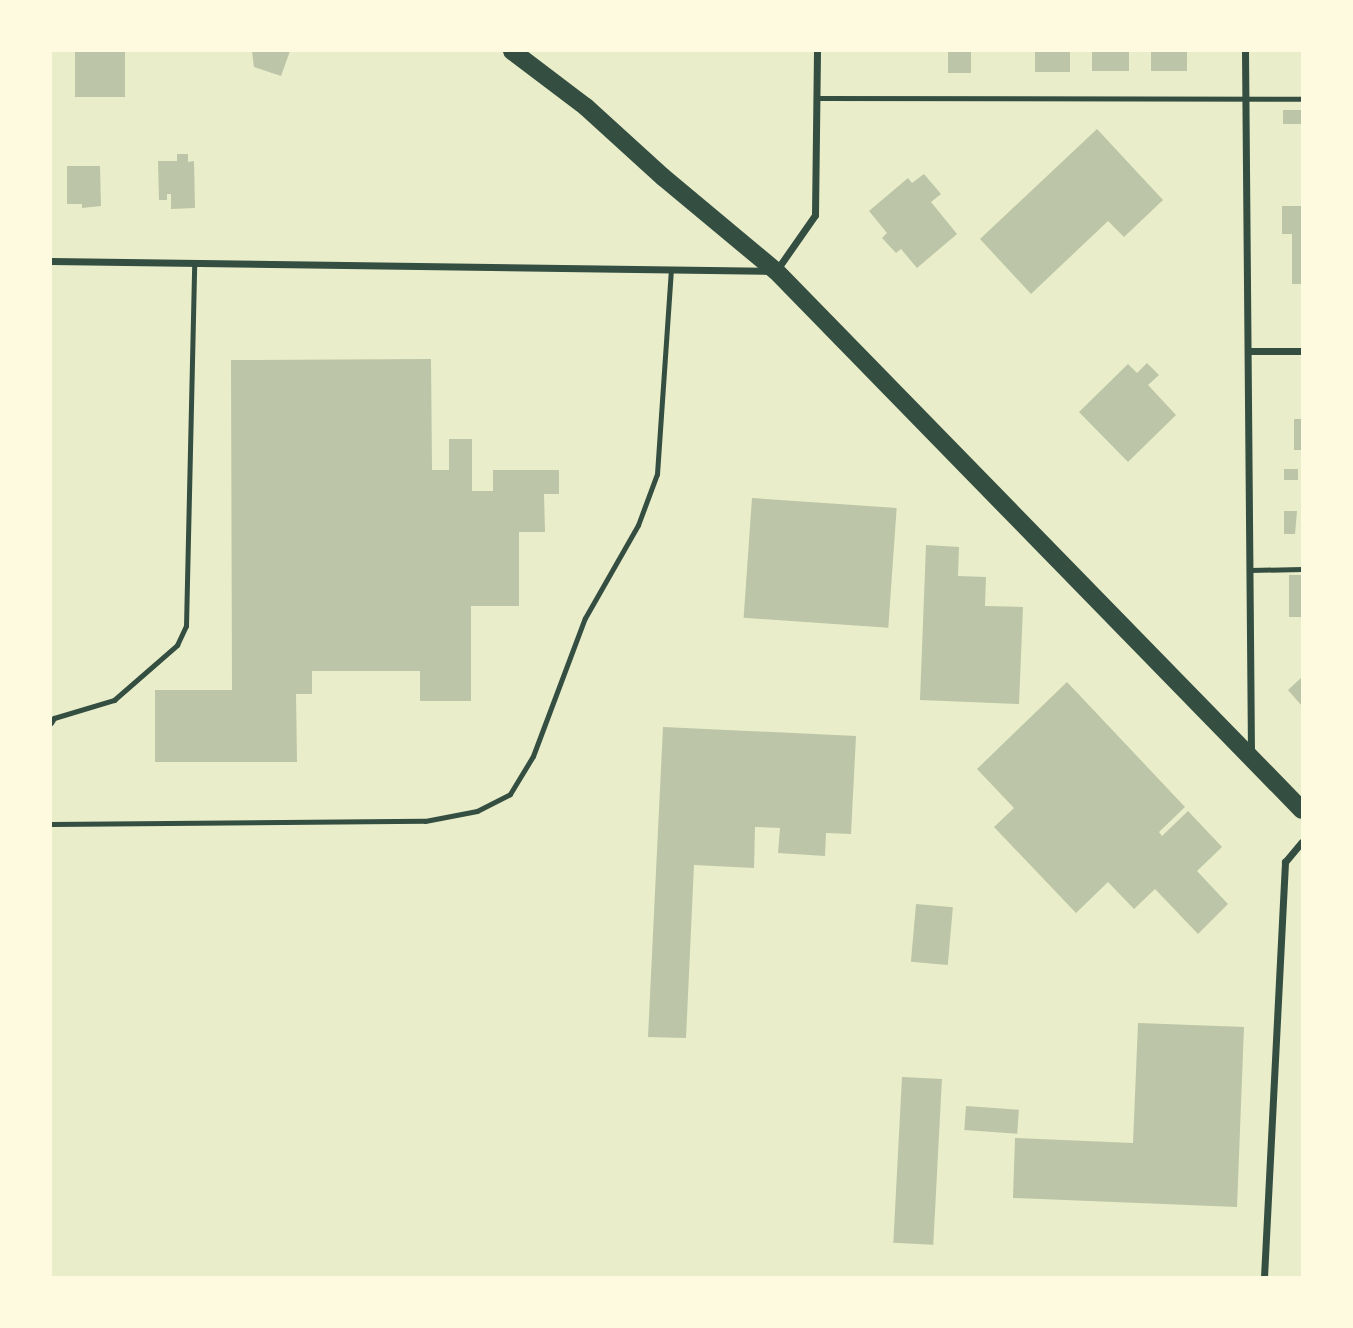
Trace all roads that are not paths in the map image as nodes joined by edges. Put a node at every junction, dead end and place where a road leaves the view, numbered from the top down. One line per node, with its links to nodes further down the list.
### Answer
1 (512, 51): 10 (main road)
2 (817, 51): 4 (street)
3 (1245, 51): 5 (street)
4 (816, 98): 5 (lane); 10 (street)
5 (1246, 99): 6 (lane); 11 (street)
6 (1302, 99)
7 (51, 261): 8 (street)
8 (194, 263): 9 (street); 15 (lane)
9 (671, 269): 10 (street); 18 (lane)
10 (776, 271): 16 (main road)
11 (1250, 351): 12 (street); 14 (street)
12 (1302, 351)
13 (1302, 569): 14 (lane)
14 (1250, 570): 16 (street)
15 (51, 723)
16 (1251, 760): 17 (main road)
17 (1302, 810)
18 (51, 824)
19 (1302, 842): 20 (street)
20 (1264, 1277)

